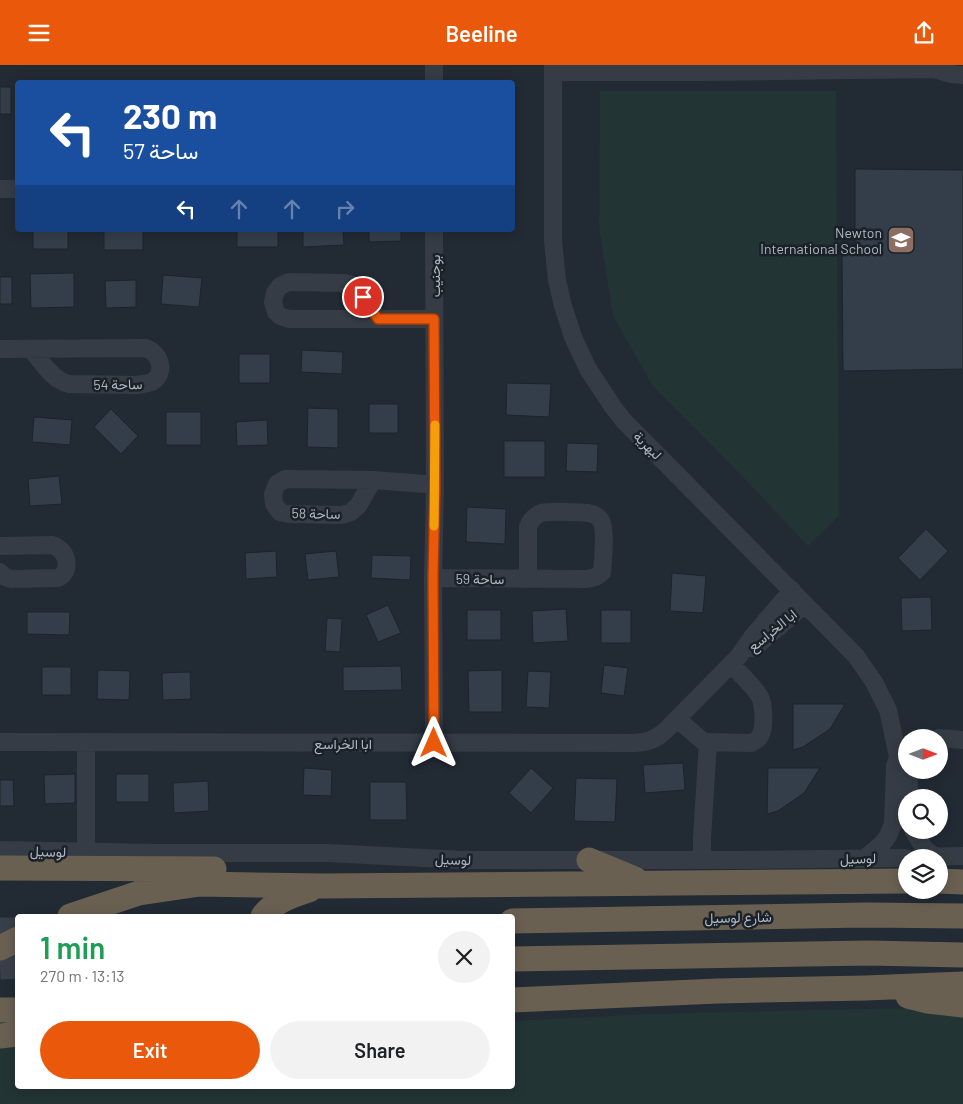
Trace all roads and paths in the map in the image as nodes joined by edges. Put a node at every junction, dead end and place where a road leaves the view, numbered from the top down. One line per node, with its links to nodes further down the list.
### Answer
1 (434, 65): 6 (street)
2 (907, 67): 3 (street); 4 (street)
3 (940, 67): 5 (street)
4 (553, 69): 20 (street, لبهرية)
5 (963, 75)
6 (434, 80)
7 (0, 189): 8 (street)
8 (15, 189)
9 (434, 232): 11 (street, بوجنيب)
10 (378, 319): 10 (street); 11 (street)
11 (434, 319): 15 (street, بوجنيب)
12 (0, 349): 13 (street, ساحة 54)
13 (31, 349): 13 (street, ساحة 54)
14 (373, 480): 14 (street, ساحة 58); 15 (street, ساحة 58)
15 (435, 487): 18 (street, بوجنيب)
16 (0, 546): 17 (street)
17 (0, 573)
18 (433, 578): 19 (street, ساحة 59); 30 (street, بوجنيب)
19 (528, 579): 19 (street, ساحة 59)
20 (792, 590): 21 (street, لبهرية); 22 (street, ابا الخراسع)
21 (805, 604): 22 (street, ابا الخراسع); 27 (street, لبهرية)
22 (735, 660): 23 (street, ابا الخراسع); 29 (street)
23 (677, 719): 29 (street); 30 (street, ابا الخراسع)
24 (948, 739): 25 (street)
25 (963, 740)
26 (0, 741): 28 (street, ابا الخراسع)
27 (898, 741)
28 (86, 742): 30 (street, ابا الخراسع); 35 (street)
29 (708, 742): 41 (street)
30 (434, 743)
31 (963, 749): 32 (street)
32 (948, 750)
33 (898, 760): 38 (street, لبهرية)
34 (0, 850): 35 (street, لوسيل)
35 (86, 852): 40 (street, لوسيل)
36 (963, 856): 37 (street)
37 (948, 857)
38 (865, 858): 39 (street, لوسيل); 41 (street, لوسيل)
39 (898, 858)
40 (589, 860): 41 (street, لوسيل); 46 (highway)
41 (702, 860)
42 (0, 868): 48 (highway)
43 (898, 881): 46 (highway)
44 (948, 881): 45 (highway)
45 (963, 881)
46 (644, 883): 48 (highway)
47 (323, 885): 48 (highway); 49 (highway); 50 (highway)
48 (410, 885)
49 (76, 914)
50 (265, 914)
51 (963, 916): 52 (highway, شارع لوسيل)
52 (515, 921)
53 (15, 940): 54 (highway)
54 (0, 947)
55 (963, 955): 56 (highway)
56 (515, 959)
57 (963, 984): 58 (highway)
58 (866, 988): 59 (highway); 60 (highway)
59 (515, 1000)
60 (963, 1005)
61 (0, 1010): 62 (highway)
62 (15, 1010)
63 (15, 1034): 64 (highway)
64 (0, 1035)

